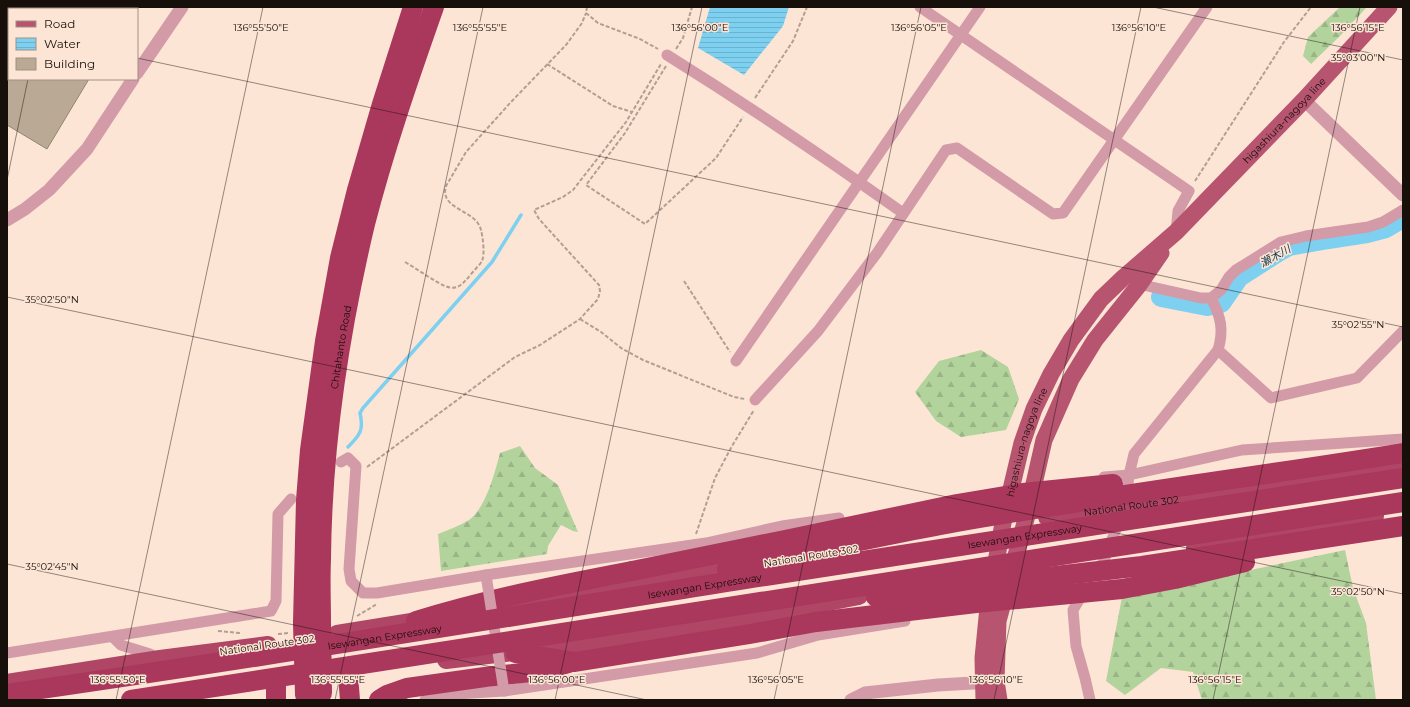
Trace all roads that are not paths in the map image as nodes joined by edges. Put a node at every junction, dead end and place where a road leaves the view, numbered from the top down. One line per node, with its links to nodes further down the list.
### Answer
1 (182, 7): 10 (street)
2 (413, 7): 52 (highway, Chitahanto Road)
3 (434, 7): 52 (highway, Chitahanto Road)
4 (920, 7): 8 (street)
5 (980, 7): 8 (street)
6 (1207, 7): 13 (street)
7 (1389, 7): 12 (main road, higashiura-nagoya line)
8 (961, 34): 13 (street); 14 (street)
9 (670, 56): 14 (street)
10 (138, 73)
11 (132, 80): 18 (street)
12 (1304, 100): 15 (street); 19 (main road, higashiura-nagoya line)
13 (1114, 140): 17 (street); 19 (street)
14 (860, 182): 17 (street); 25 (street)
15 (1403, 195)
16 (1403, 210): 22 (street)
17 (902, 213): 26 (street)
18 (7, 220)
19 (1176, 232): 20 (main road, higashiura-nagoya line); 21 (main road, higashiura-nagoya line)
20 (1123, 278): 21 (street); 41 (main road, higashiura-nagoya line)
21 (1139, 285): 22 (street); 34 (main road, higashiura-nagoya line)
22 (1214, 303): 24 (street)
23 (1403, 332): 24 (street)
24 (1218, 350): 32 (street)
25 (736, 361)
26 (755, 400)
27 (1403, 439): 32 (street)
28 (1403, 453): 30 (highway, bridge)
29 (340, 462): 45 (street)
30 (1338, 464): 49 (highway, bridge); 50 (highway, bridge)
31 (1403, 468): 37 (highway, National Route 302)
32 (1129, 475): 34 (street); 37 (street)
33 (1403, 478): 49 (highway, Isewangan Expressway, bridge)
34 (1034, 485): 40 (main road, higashiura-nagoya line)
35 (291, 499): 54 (street)
36 (1403, 502): 51 (highway, bridge)
37 (1126, 506): 40 (highway, National Route 302); 44 (street)
38 (1403, 512): 44 (highway)
39 (839, 518): 45 (street)
40 (1026, 519): 41 (highway, National Route 302); 46 (main road, higashiura-nagoya line)
41 (1003, 523): 47 (main road, higashiura-nagoya line); 50 (highway, National Route 302)
42 (1403, 526): 43 (highway, bridge)
43 (1381, 529): 51 (highway, bridge); 59 (highway, bridge)
44 (1102, 565): 46 (highway); 75 (street)
45 (486, 575): 63 (street, bridge)
46 (1011, 576): 47 (highway); 62 (main road, higashiura-nagoya line)
47 (992, 579): 48 (main road, higashiura-nagoya line); 57 (highway)
48 (988, 607): 62 (main road, higashiura-nagoya line); 63 (street)
49 (519, 615): 65 (highway, Isewangan Expressway, bridge)
50 (416, 621): 53 (highway, National Route 302)
51 (637, 621): 67 (highway, bridge)
52 (312, 623): 66 (highway, Chitahanto Road, bridge)
53 (346, 633): 55 (highway, National Route 302); 60 (highway)
54 (113, 637): 56 (street); 58 (street)
55 (276, 644): 58 (highway, National Route 302); 64 (highway)
56 (7, 653)
57 (516, 653): 59 (highway); 60 (highway)
58 (160, 659): 61 (highway, National Route 302)
59 (575, 662): 70 (highway)
60 (348, 675): 64 (highway); 69 (highway)
61 (7, 682)
62 (989, 682): 72 (street); 73 (main road, higashiura-nagoya line); 74 (main road, higashiura-nagoya line)
63 (504, 691): 71 (street)
64 (276, 693): 68 (highway)
65 (7, 694)
66 (314, 697)
67 (131, 700)
68 (189, 700)
69 (350, 700)
70 (379, 700)
71 (425, 700)
72 (851, 700)
73 (984, 700)
74 (999, 700)
75 (1090, 700)

